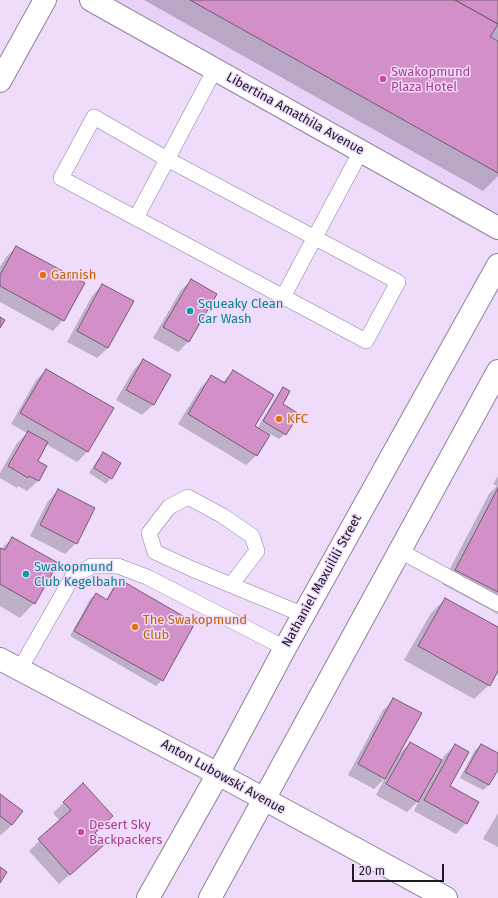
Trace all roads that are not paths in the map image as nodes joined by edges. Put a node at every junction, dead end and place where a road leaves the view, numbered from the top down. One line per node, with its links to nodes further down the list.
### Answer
1 (45, 0): 4 (main road)
2 (91, 0): 3 (main road, Libertina Amathila Avenue)
3 (215, 69): 5 (main road, Libertina Amathila Avenue); 6 (lane)
4 (0, 81)
5 (361, 151): 8 (main road, Libertina Amathila Avenue); 9 (lane)
6 (167, 159): 7 (lane); 7 (lane); 9 (lane)
7 (136, 218): 11 (lane)
8 (498, 228)
9 (315, 238): 11 (lane); 11 (lane)
10 (498, 265): 16 (main road, Nathaniel Maxuilili Street)
11 (283, 297)
12 (498, 371): 13 (main road)
13 (400, 551): 15 (lane); 21 (main road)
14 (232, 585): 14 (lane); 16 (lane)
15 (498, 604)
16 (304, 615): 17 (main road, Nathaniel Maxuilili Street)
17 (286, 648): 19 (lane); 20 (main road, Nathaniel Maxuilili Street)
18 (0, 659): 19 (main road, Anton Lubowski Avenue)
19 (20, 669): 20 (main road, Anton Lubowski Avenue)
20 (218, 774): 21 (main road, Anton Lubowski Avenue); 22 (main road, Nathaniel Maxuilili Street)
21 (264, 799): 23 (main road); 24 (main road, Anton Lubowski Avenue)
22 (148, 898)
23 (210, 898)
24 (446, 898)

